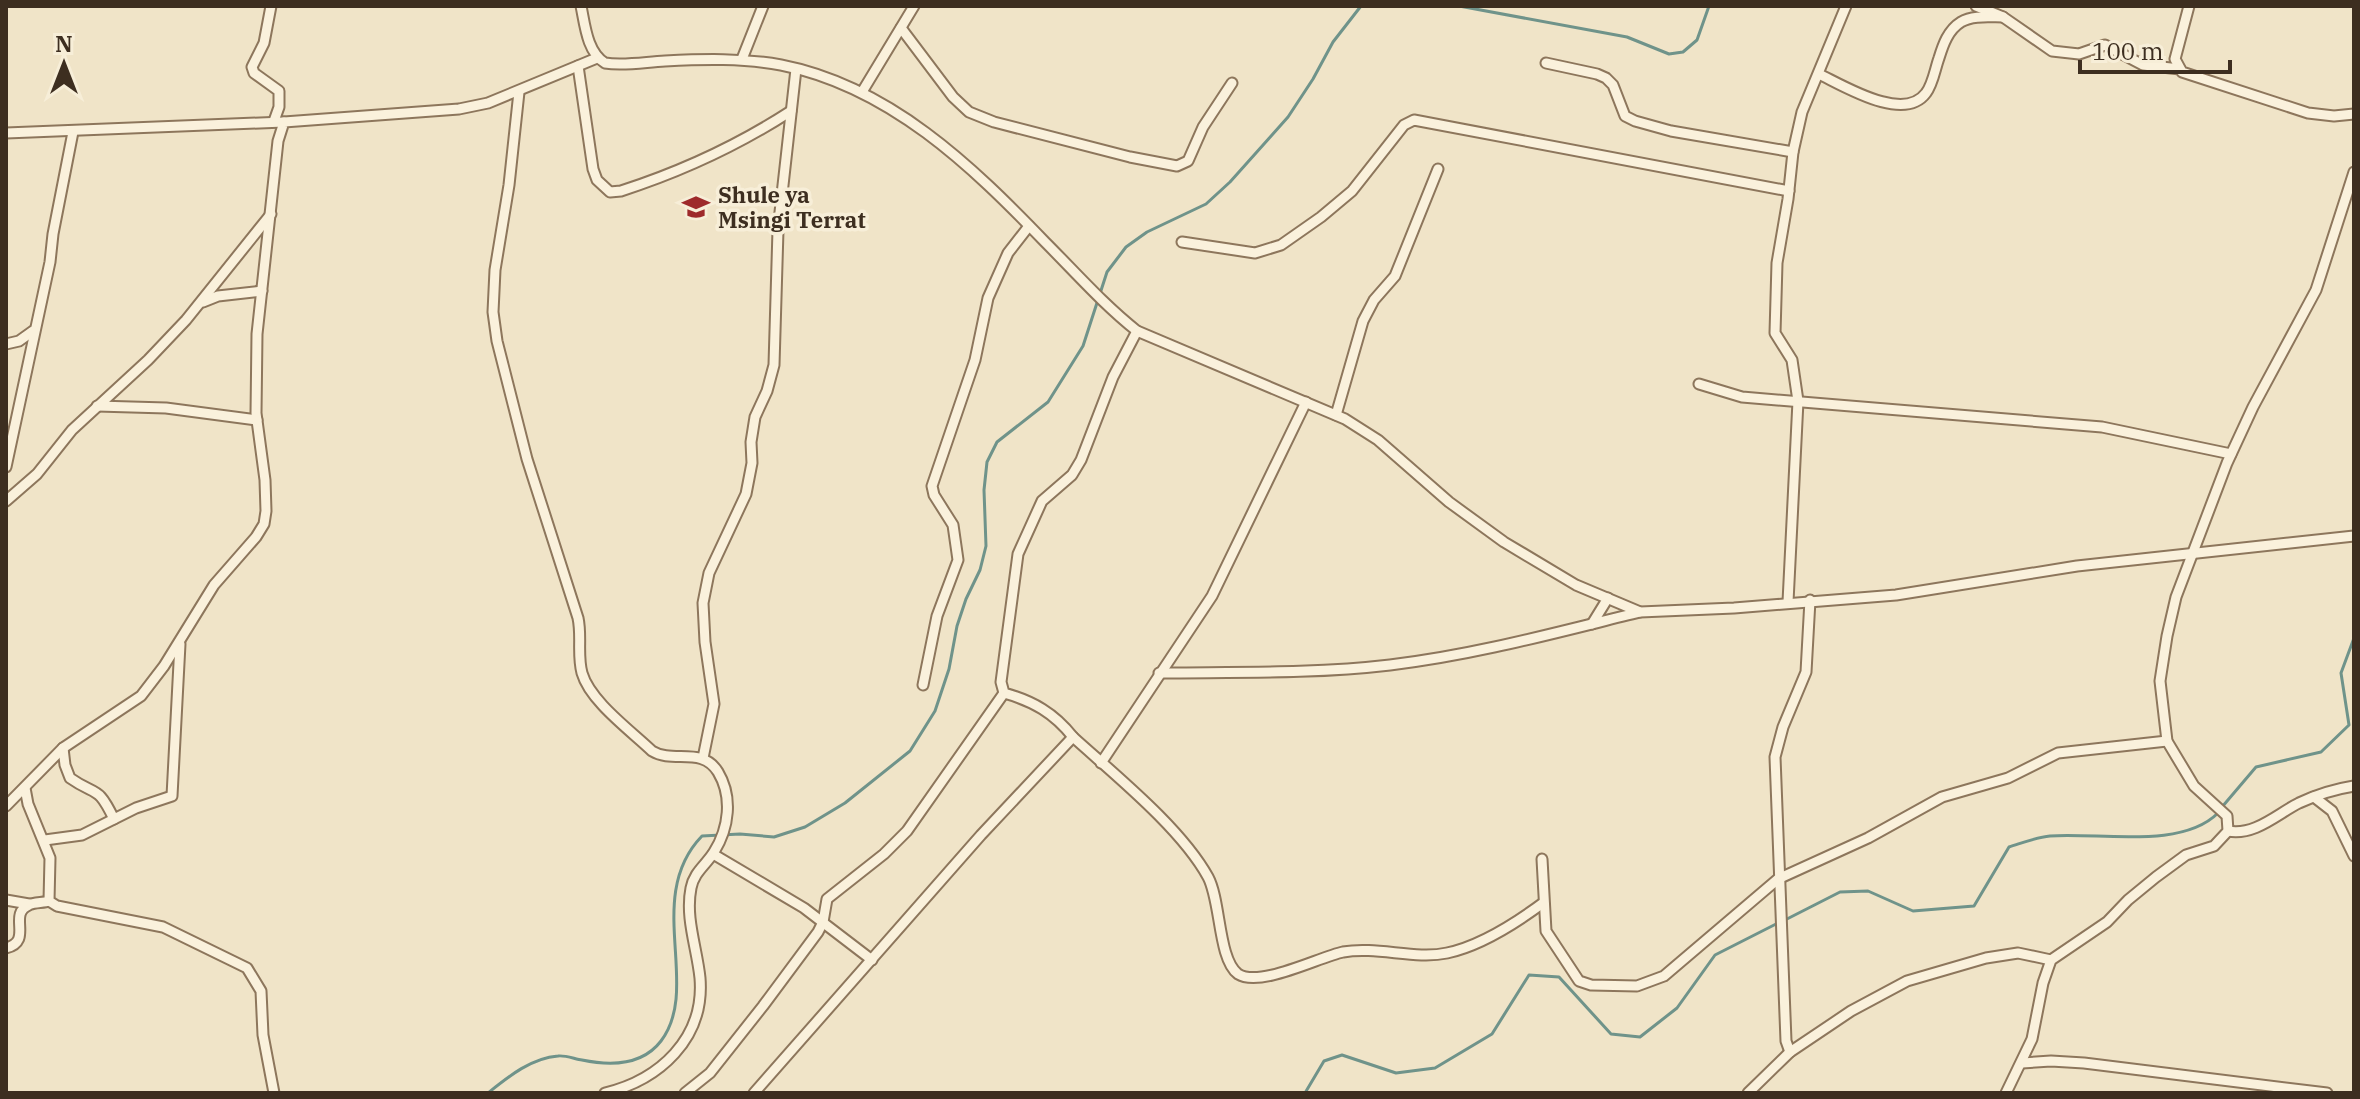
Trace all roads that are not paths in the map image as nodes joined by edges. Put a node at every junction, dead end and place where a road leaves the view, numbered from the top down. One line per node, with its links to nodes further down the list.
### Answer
1 (271, 6): 20 (street)
2 (581, 6): 10 (street)
3 (763, 6): 11 (street)
4 (914, 6): 9 (street)
5 (1846, 6): 16 (street)
6 (1976, 6): 8 (street)
7 (2189, 6): 15 (street)
8 (2003, 17): 15 (street); 16 (street)
9 (901, 28): 17 (street); 19 (street)
10 (597, 58): 11 (street); 13 (street)
11 (742, 59): 14 (street)
12 (1546, 63): 27 (street)
13 (578, 66): 18 (street); 21 (street)
14 (796, 69): 19 (street); 21 (street)
15 (2180, 69): 22 (street)
16 (1819, 74): 27 (street)
17 (1232, 83)
18 (519, 92): 24 (street); 62 (street)
19 (862, 92): 32 (street)
20 (280, 100): 23 (street); 24 (street)
21 (791, 111): 62 (street)
22 (2354, 114)
23 (279, 121): 24 (street); 25 (street); 31 (street)
24 (298, 121)
25 (73, 132): 26 (street); 36 (street)
26 (6, 133)
27 (1793, 152): 30 (street)
28 (1438, 169): 43 (street)
29 (2354, 172): 45 (street)
30 (1789, 191): 33 (street); 40 (street)
31 (271, 214): 34 (street); 35 (street)
32 (1029, 226): 37 (street); 57 (street)
33 (1182, 242)
34 (262, 291): 35 (street); 44 (street)
35 (201, 302): 42 (street)
36 (33, 331): 38 (street); 46 (street)
37 (1137, 331): 41 (street); 58 (street)
38 (6, 344)
39 (1699, 384): 40 (street)
40 (1798, 401): 45 (street); 52 (street)
41 (1306, 402): 43 (street); 56 (street)
42 (97, 406): 44 (street); 47 (street)
43 (1336, 415): 50 (street)
44 (257, 420): 55 (street)
45 (2231, 454): 49 (street)
46 (6, 467)
47 (6, 501)
48 (2354, 536): 49 (street)
49 (2193, 553): 51 (street); 60 (street)
50 (1608, 598): 53 (street); 54 (street)
51 (1810, 600): 52 (street); 74 (street)
52 (1788, 602): 53 (street)
53 (1640, 612): 54 (street)
54 (1592, 624): 56 (street)
55 (180, 639): 61 (street); 68 (street)
56 (1159, 673): 63 (street)
57 (923, 685)
58 (1004, 693): 59 (street); 79 (street)
59 (1073, 737): 63 (street); 81 (street)
60 (2167, 741): 69 (street); 74 (street)
61 (63, 748): 65 (street); 68 (street)
62 (703, 758): 71 (street)
63 (1101, 763): 77 (street)
64 (2354, 786): 66 (street)
65 (25, 788): 67 (street); 70 (street)
66 (2314, 797): 69 (street); 72 (street)
67 (6, 806)
68 (114, 819): 70 (street)
69 (2228, 831): 82 (street)
70 (45, 840): 76 (street)
71 (713, 854): 79 (street); 86 (street)
72 (2354, 856)
73 (1542, 859): 77 (street)
74 (1778, 879): 77 (street); 83 (street)
75 (6, 900): 78 (street)
76 (49, 901): 78 (street); 85 (street)
77 (1543, 903)
78 (29, 904): 80 (street)
79 (823, 922): 81 (street); 87 (street)
80 (6, 948)
81 (872, 960): 88 (street)
82 (2051, 960): 83 (street); 84 (street)
83 (1790, 1052): 89 (street)
84 (2022, 1063): 90 (street); 91 (street)
85 (274, 1093)
86 (605, 1093)
87 (685, 1093)
88 (754, 1093)
89 (1748, 1093)
90 (2006, 1093)
91 (2327, 1093)

